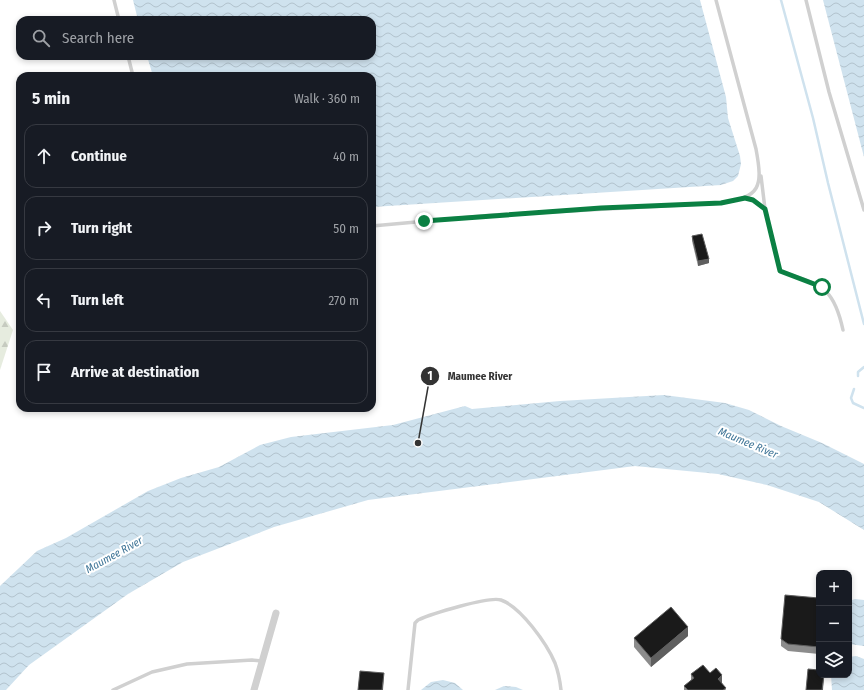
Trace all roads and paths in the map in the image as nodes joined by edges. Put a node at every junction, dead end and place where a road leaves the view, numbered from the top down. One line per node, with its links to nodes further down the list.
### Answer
1 (114, 0): 4 (lane)
2 (716, 0): 7 (lane)
3 (806, 0): 10 (lane)
4 (118, 16)
5 (129, 60): 6 (lane)
6 (132, 72)
7 (761, 173): 8 (lane); 9 (lane)
8 (745, 198): 9 (lane); 11 (lane)
9 (765, 209): 12 (lane)
10 (864, 210)
11 (376, 226)
12 (843, 330)
13 (276, 613): 14 (street)
14 (262, 661): 15 (lane); 16 (street)
15 (113, 690)
16 (254, 690)
17 (408, 690): 18 (lane)
18 (561, 690)

